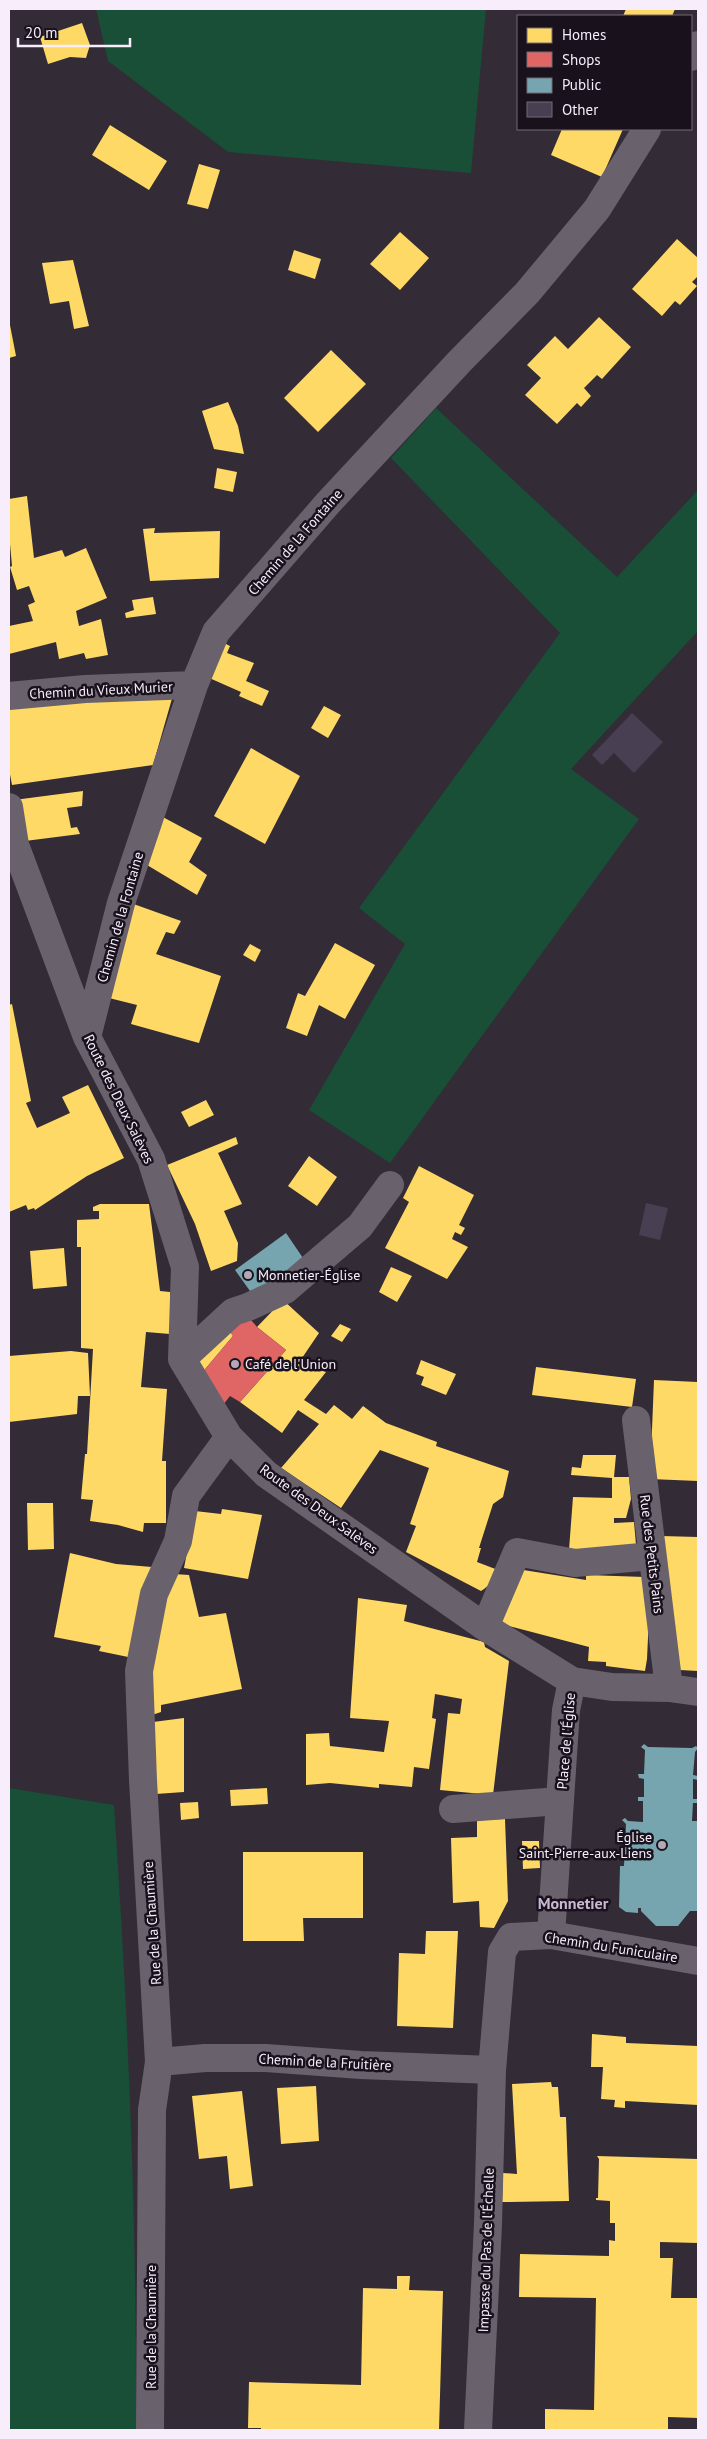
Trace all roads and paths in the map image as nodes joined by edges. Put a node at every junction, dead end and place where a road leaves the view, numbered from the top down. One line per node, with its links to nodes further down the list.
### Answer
1 (646, 130): 2 (street, Chemin de la Fontaine)
2 (194, 685): 3 (street, Chemin du Vieux Murier); 5 (street, Chemin de la Fontaine)
3 (9, 696)
4 (9, 807): 5 (street, Route des Deux Salèves)
5 (88, 1037): 7 (street, Route des Deux Salèves)
6 (390, 1184): 7 (street)
7 (182, 1359): 9 (street, Route des Deux Salèves)
8 (636, 1420): 10 (street, Rue des Petits Pains)
9 (230, 1437): 11 (street, Route des Deux Salèves); 20 (street, Rue de la Chaumière)
10 (652, 1556): 11 (street); 13 (street, Rue des Petits Pains)
11 (485, 1627): 12 (street, Route des Deux Salèves)
12 (572, 1681): 13 (street, Route des Deux Salèves); 15 (street, Place de l'Église)
13 (669, 1688): 14 (street, Route des Deux Salèves)
14 (698, 1692)
15 (560, 1800): 16 (street, Place de l'Église); 17 (street, Place de l'Église)
16 (453, 1810)
17 (551, 1935): 18 (street, Chemin du Funiculaire); 19 (street, Chemin du Funiculaire)
18 (502, 1952): 21 (street, Impasse du Pas de l'Échelle)
19 (698, 1961)
20 (160, 2062): 21 (street, Chemin de la Fruitière); 22 (street, Rue de la Chaumière)
21 (492, 2070): 23 (street, Impasse du Pas de l'Échelle)
22 (150, 2430)
23 (478, 2430)

